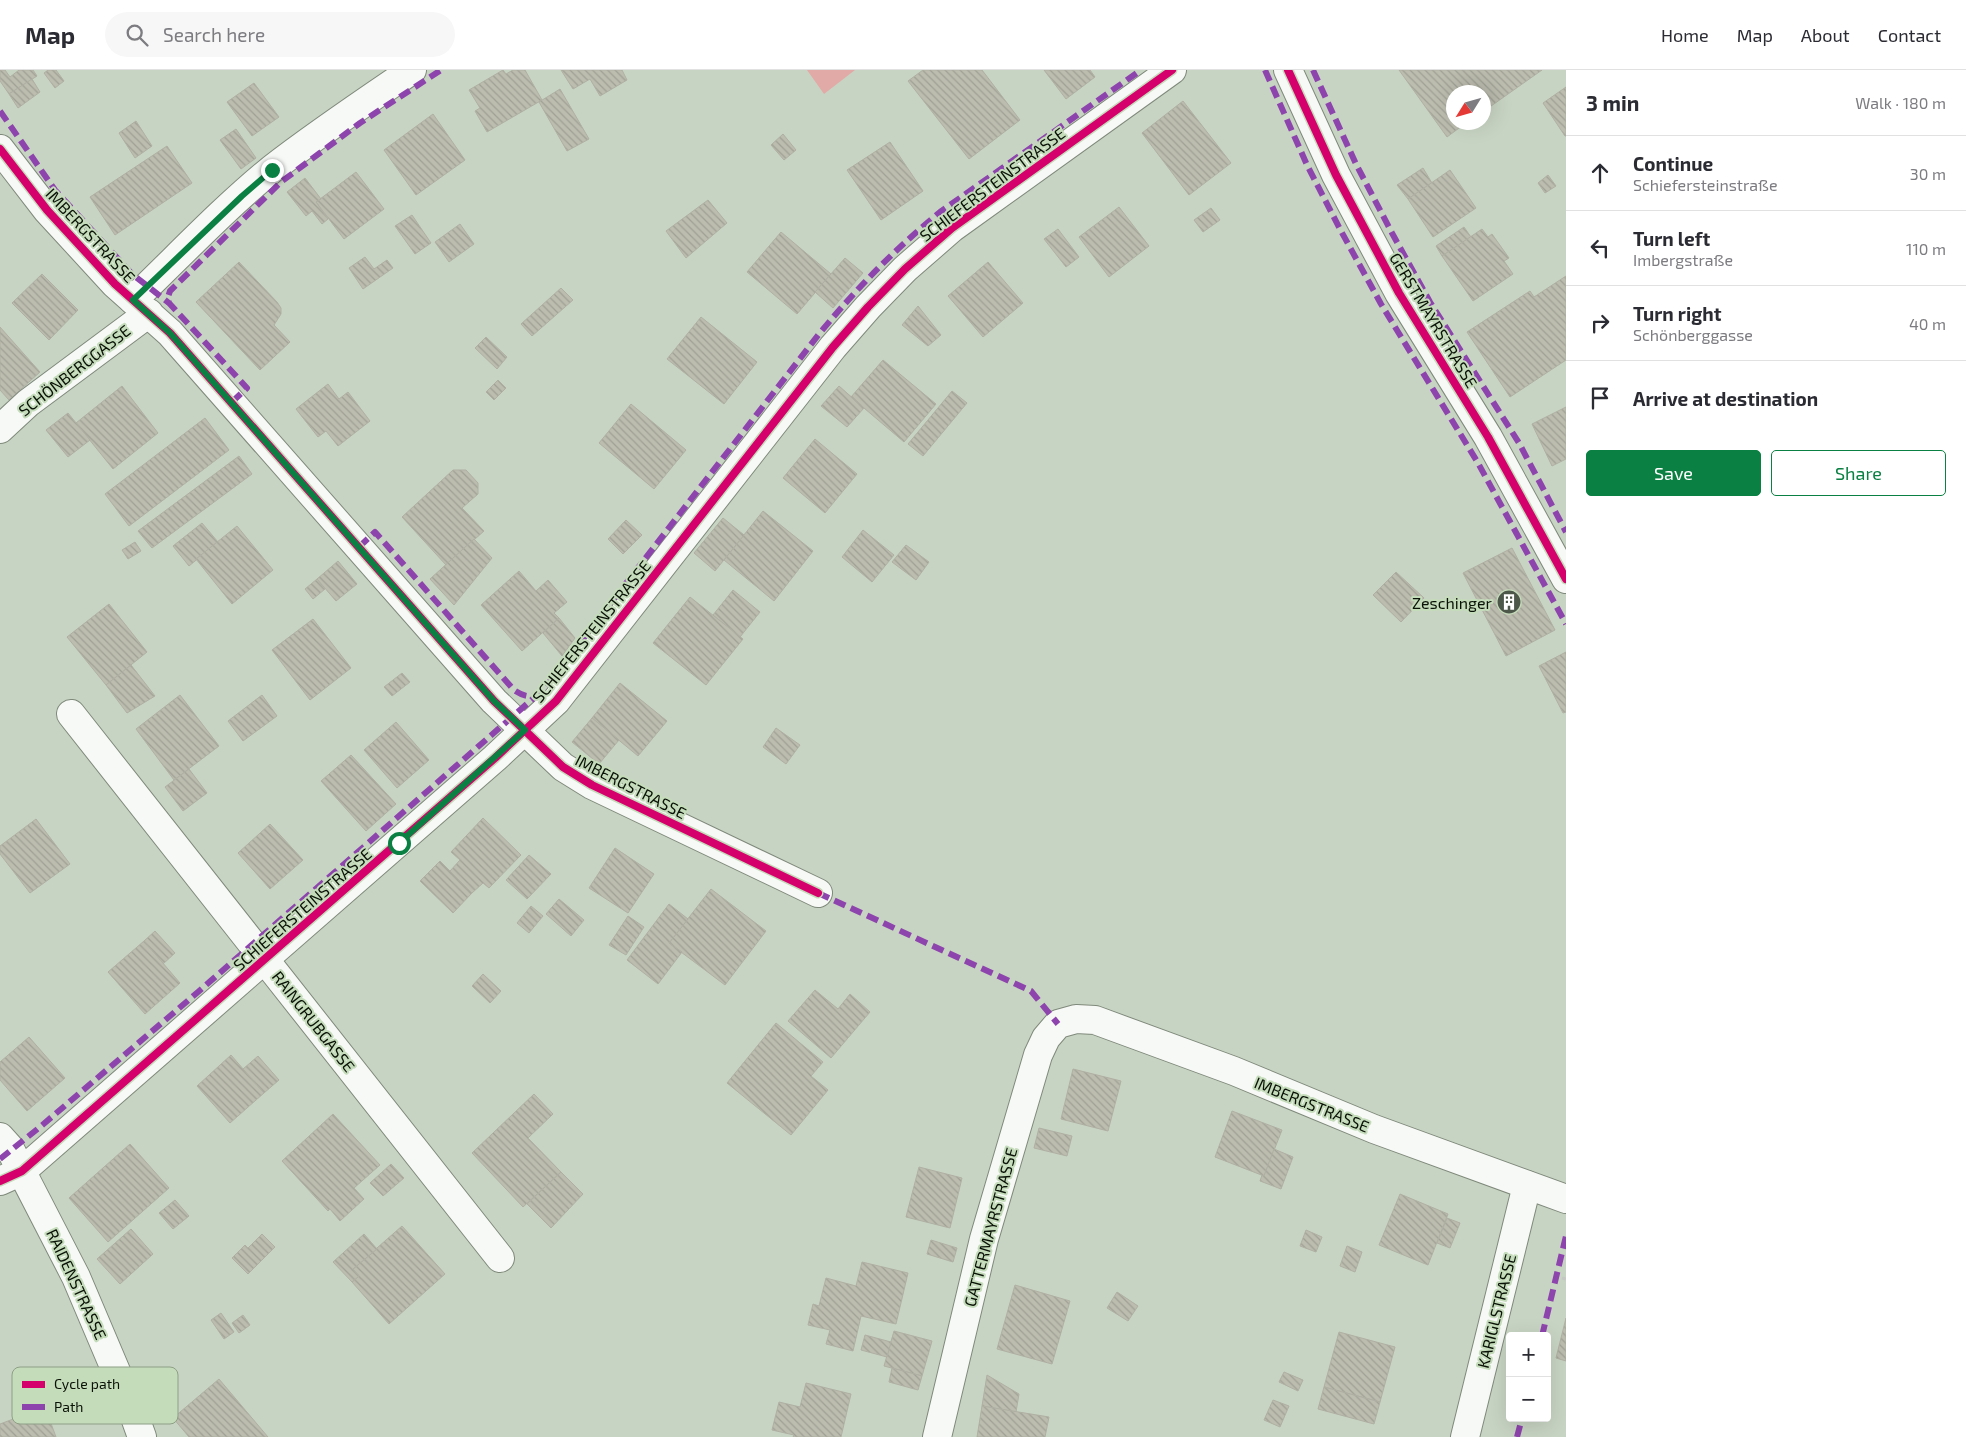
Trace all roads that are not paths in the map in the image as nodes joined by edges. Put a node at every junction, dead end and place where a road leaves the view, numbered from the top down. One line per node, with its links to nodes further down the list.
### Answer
1 (412, 70): 5 (street, SCHÖNBERGGASSE)
2 (1172, 70): 9 (street, SCHIEFERSTEINSTRASSE)
3 (1288, 70): 7 (street, GERSTMAYRSTRASSE)
4 (0, 149): 5 (street, IMBERGSTRASSE)
5 (141, 307): 6 (street, SCHÖNBERGGASSE); 9 (street, IMBERGSTRASSE)
6 (0, 429)
7 (1566, 579)
8 (71, 714): 11 (street, RAINGRUBGASSE)
9 (525, 730): 10 (street, IMBERGSTRASSE); 11 (street, SCHIEFERSTEINSTRASSE)
10 (818, 893)
11 (264, 959): 14 (street, SCHIEFERSTEINSTRASSE); 17 (street, RAINGRUBGASSE)
12 (1058, 1024): 15 (street, IMBERGSTRASSE); 21 (street, GATTERMAYRSTRASSE)
13 (0, 1137): 14 (street, RAIDENSTRASSE)
14 (11, 1176): 18 (street, RAIDENSTRASSE)
15 (1527, 1184): 16 (street, IMBERGSTRASSE); 22 (street, KARIGLSTRASSE)
16 (1566, 1199)
17 (500, 1258)
18 (114, 1367)
19 (137, 1424): 20 (street, RAIDENSTRASSE)
20 (142, 1437)
21 (937, 1437)
22 (1466, 1437)

